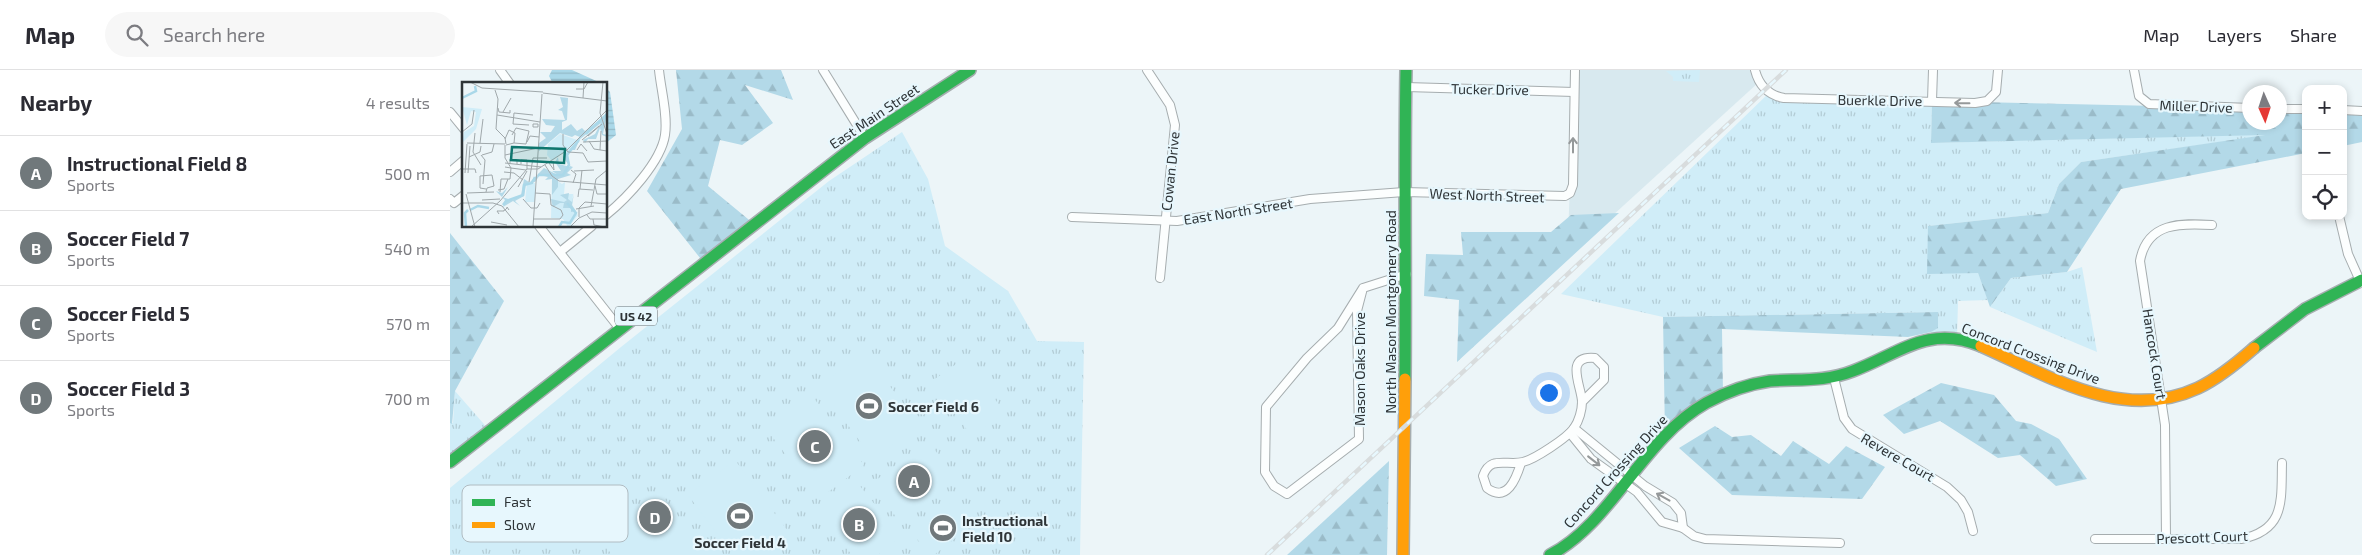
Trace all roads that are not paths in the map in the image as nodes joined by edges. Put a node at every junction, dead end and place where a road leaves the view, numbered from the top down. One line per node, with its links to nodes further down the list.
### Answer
1 (500, 70): 12 (street)
2 (659, 70): 29 (street)
3 (823, 70): 23 (street)
4 (970, 70): 23 (main road, East Main Street / US 42)
5 (1147, 70): 32 (street, Cowan Drive)
6 (1406, 70): 13 (main road, North Mason Montgomery Road)
7 (1575, 70): 14 (street)
8 (1755, 70): 15 (street, Buerkle Drive)
9 (1933, 70): 15 (street)
10 (1998, 70): 15 (street, Buerkle Drive, one-way to 15)
11 (2134, 70): 16 (street, Miller Drive)
12 (509, 82)
13 (1406, 87): 14 (street, Tucker Drive); 26 (main road, North Mason Montgomery Road)
14 (1574, 92): 26 (street, West North Street, one-way to 14)
15 (1932, 101)
16 (2242, 108)
17 (2287, 109): 18 (street)
18 (2302, 110)
19 (2347, 110): 20 (street)
20 (2362, 111)
21 (450, 112): 22 (street)
22 (462, 127)
23 (865, 138): 41 (main road, East Main Street / US 42)
24 (462, 162): 25 (street)
25 (450, 172)
26 (1404, 192): 32 (street, East North Street); 37 (main road, North Mason Montgomery Road)
27 (462, 197): 28 (street)
28 (450, 199)
29 (608, 213)
30 (1072, 217): 32 (street, East North Street)
31 (2340, 220): 39 (street)
32 (1165, 221): 38 (street, Cowan Drive)
33 (2212, 225): 43 (street, Hancock Court)
34 (542, 228): 36 (street)
35 (590, 228): 36 (street)
36 (560, 252): 41 (street)
37 (1407, 274): 40 (street); 55 (main road, North Mason Montgomery Road)
38 (1160, 278)
39 (2361, 282): 43 (main road, Concord Crossing Drive)
40 (1363, 288): 40 (street, Mason Oaks Drive)
41 (620, 329): 46 (main road, US 42)
42 (1834, 378): 43 (main road, Concord Crossing Drive); 49 (main road, Concord Crossing Drive); 51 (street, Revere Court)
43 (2162, 399): 53 (street, Hancock Court)
44 (1582, 402): 44 (street); 45 (street)
45 (1572, 430): 47 (street); 49 (street); 49 (street, one-way to 49)
46 (450, 462)
47 (1521, 462): 47 (street)
48 (2282, 463): 53 (street, Prescott Court)
49 (1628, 479): 50 (street); 50 (street, one-way to 49); 56 (main road, Concord Crossing Drive)
50 (1683, 528): 54 (street)
51 (1973, 531)
52 (2095, 538): 53 (street, Prescott Court)
53 (2166, 539)
54 (1840, 543)
55 (1403, 555)
56 (1550, 555)

